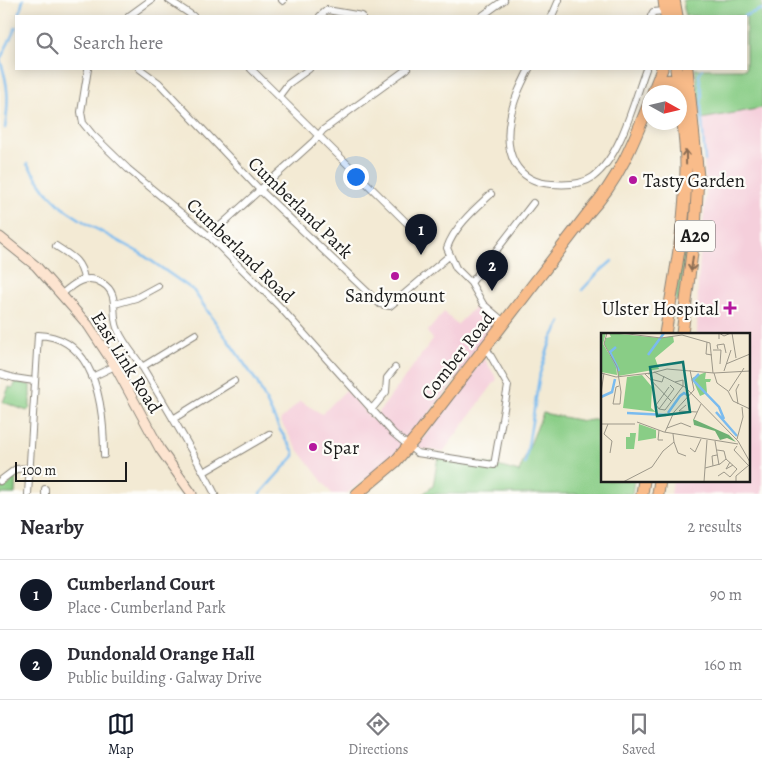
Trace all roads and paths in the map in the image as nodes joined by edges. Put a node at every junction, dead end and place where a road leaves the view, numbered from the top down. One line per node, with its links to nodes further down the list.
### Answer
1 (152, 0): 7 (street)
2 (169, 0): 8 (street)
3 (504, 0): 11 (street)
4 (559, 0): 12 (street)
5 (674, 0): 14 (highway)
6 (665, 9): 13 (street)
7 (130, 15)
8 (192, 15)
9 (321, 15): 10 (street)
10 (356, 15)
11 (483, 15)
12 (552, 15)
13 (652, 15)
14 (677, 15)
15 (88, 70): 39 (street, Cumberland Road)
16 (141, 70): 35 (street, Cumberland Park)
17 (252, 70): 31 (street)
18 (308, 70): 31 (street)
19 (406, 70): 34 (street)
20 (528, 70): 21 (street)
21 (646, 70)
22 (660, 70): 26 (highway)
23 (667, 70): 27 (highway)
24 (676, 70): 30 (highway, A20)
25 (687, 70): 50 (highway, A20, one-way to 50)
26 (656, 85)
27 (657, 85)
28 (658, 85): 29 (highway)
29 (677, 85)
30 (679, 85)
31 (279, 96): 34 (street)
32 (642, 122): 48 (highway, Comber Road)
33 (684, 130): 49 (highway, A20, one-way to 33)
34 (319, 135): 35 (street); 38 (street)
35 (260, 190): 39 (street); 42 (street, Cumberland Park)
36 (491, 194): 42 (street)
37 (533, 203): 44 (street)
38 (417, 233)
39 (209, 236): 60 (street, Cumberland Road)
40 (0, 237): 46 (street, East Link Road)
41 (56, 246): 43 (street)
42 (450, 256): 44 (street)
43 (84, 279): 46 (street); 47 (street)
44 (470, 283): 48 (street)
45 (158, 286): 47 (street)
46 (62, 294): 53 (street, East Link Road)
47 (115, 304): 54 (street)
48 (504, 322): 52 (highway, Comber Road)
49 (666, 333)
50 (682, 333)
51 (196, 334): 54 (street)
52 (485, 346): 63 (highway, Comber Road); 63 (street)
53 (115, 366): 57 (street); 69 (street, East Link Road)
54 (142, 366): 61 (street)
55 (395, 368): 60 (street)
56 (0, 374): 58 (street)
57 (92, 376): 58 (street); 64 (street)
58 (34, 381): 65 (street)
59 (234, 381): 61 (street)
60 (371, 410): 63 (street, Cumberland Road)
61 (173, 419): 66 (street)
62 (269, 434): 66 (street)
63 (408, 447): 71 (highway, Comber Road)
64 (104, 455)
65 (30, 468): 67 (street); 68 (street)
66 (204, 472): 70 (street)
67 (0, 481)
68 (28, 494)
69 (192, 494)
70 (215, 494)
71 (357, 494)

